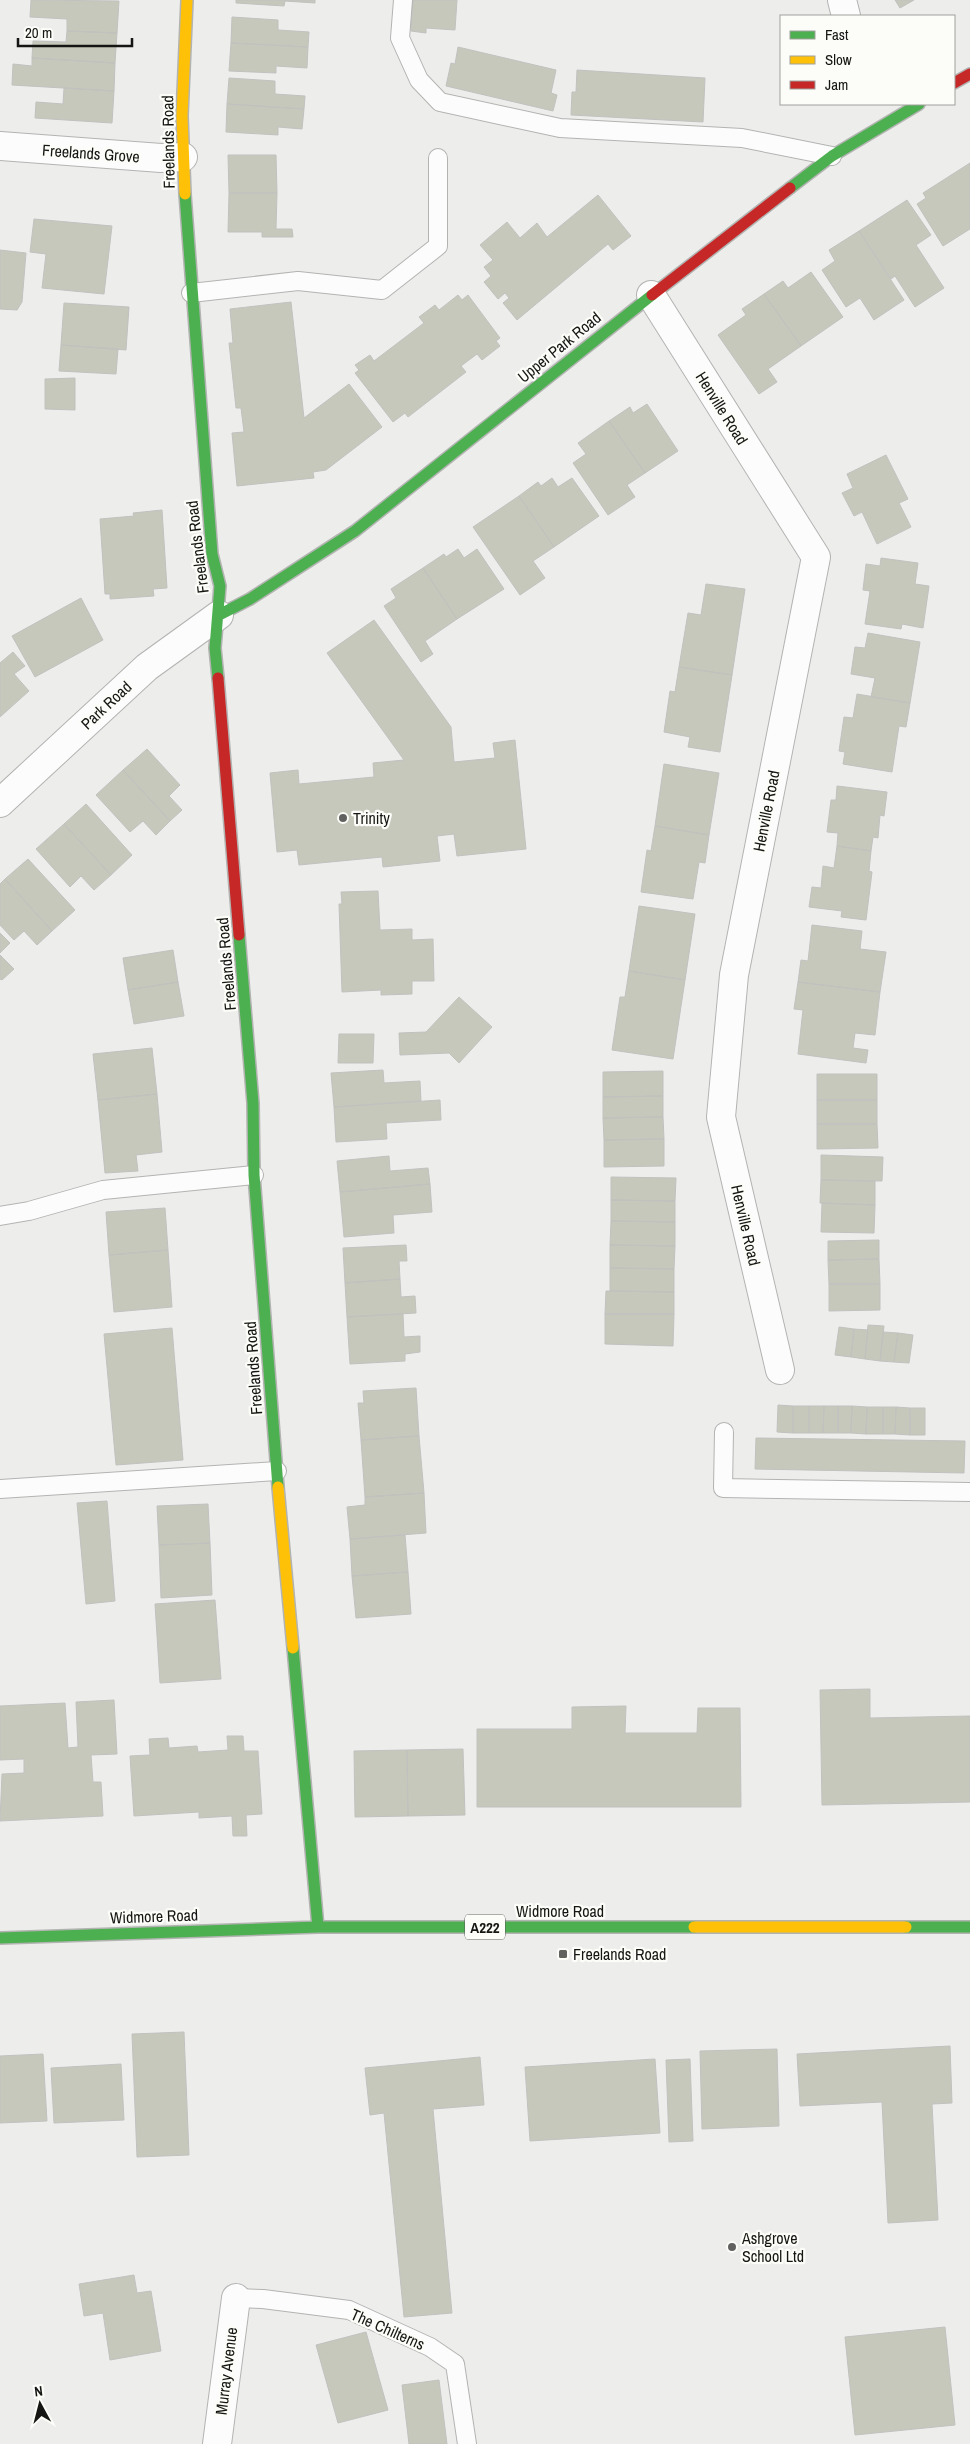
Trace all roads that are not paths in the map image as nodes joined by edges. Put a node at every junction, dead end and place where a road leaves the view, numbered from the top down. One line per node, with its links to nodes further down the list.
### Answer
1 (187, 0): 11 (street, Freelands Road)
2 (403, 0): 10 (lane)
3 (842, 0): 4 (street)
4 (846, 15)
5 (970, 74): 6 (street)
6 (955, 83)
7 (915, 105): 8 (street, Upper Park Road)
8 (889, 112): 10 (street, Upper Park Road)
9 (0, 146): 11 (street, Freelands Grove)
10 (832, 156): 14 (street, Upper Park Road)
11 (183, 157): 13 (street, Freelands Road)
12 (438, 158): 13 (lane)
13 (191, 293): 15 (street, Freelands Road)
14 (651, 295): 15 (street, Upper Park Road); 19 (street, Henville Road)
15 (219, 615): 16 (street, Park Road); 17 (street, Freelands Road)
16 (0, 802)
17 (254, 1176): 18 (lane); 21 (street, Freelands Road)
18 (0, 1216)
19 (780, 1370)
20 (724, 1432): 23 (lane)
21 (277, 1471): 22 (lane); 24 (street, Freelands Road)
22 (0, 1489)
23 (970, 1492)
24 (318, 1927): 25 (street, Widmore Road / A222); 26 (street, Widmore Road / A222)
25 (970, 1927)
26 (0, 1938)
27 (236, 2298): 28 (street, Murray Avenue); 29 (lane, The Chilterns)
28 (217, 2444)
29 (466, 2444)

